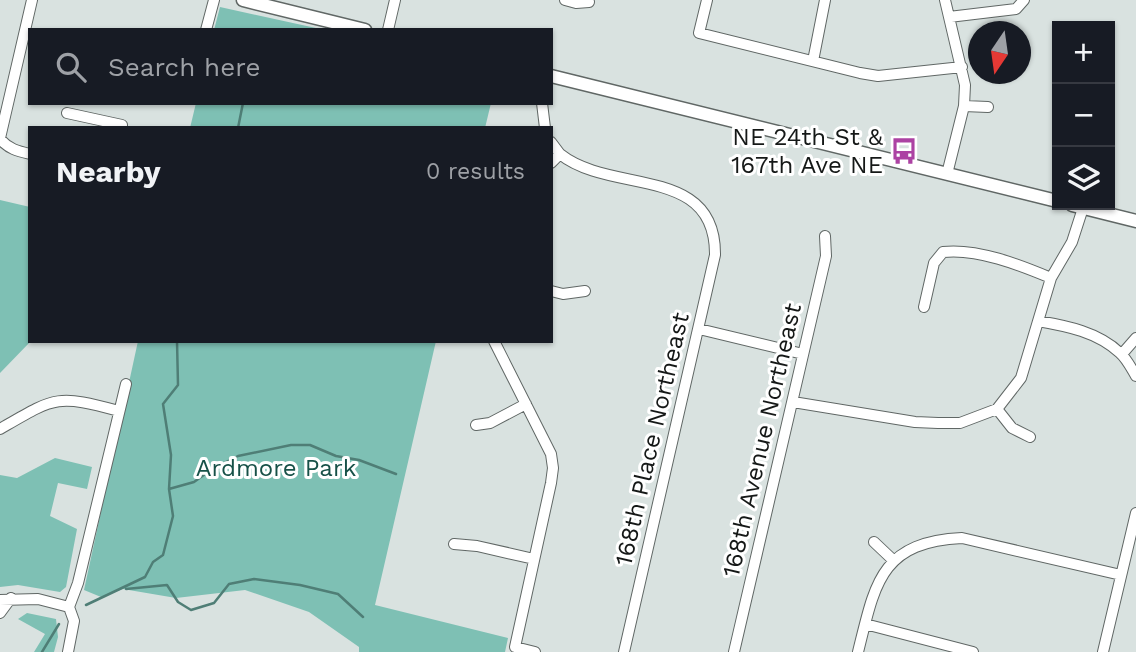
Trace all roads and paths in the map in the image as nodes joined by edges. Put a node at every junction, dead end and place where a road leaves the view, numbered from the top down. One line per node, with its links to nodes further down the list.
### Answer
1 (32, 0): 18 (street)
2 (214, 0): 12 (street)
3 (243, 0): 13 (main road)
4 (395, 0): 14 (street)
5 (565, 0): 10 (street)
6 (707, 0): 15 (street)
7 (825, 0): 15 (street)
8 (944, 0): 11 (street)
9 (1024, 0): 11 (street)
10 (591, 4)
11 (949, 17): 16 (street)
12 (207, 28)
13 (357, 28)
14 (388, 28)
15 (813, 61): 16 (street)
16 (962, 67): 20 (street)
17 (553, 76): 31 (main road)
18 (4, 99): 26 (street)
19 (542, 105): 25 (street)
20 (964, 106): 21 (street); 31 (street)
21 (988, 107)
22 (66, 113): 23 (street)
23 (96, 124): 24 (street)
24 (121, 125)
25 (545, 126)
26 (0, 139): 28 (street)
27 (553, 145): 29 (street)
28 (28, 154)
29 (560, 154): 30 (street); 42 (street, 168th Place Northeast)
30 (553, 161)
31 (947, 174): 32 (main road)
32 (1052, 200)
33 (1077, 210): 37 (street)
34 (1093, 210): 35 (main road)
35 (1136, 221)
36 (825, 236): 45 (street, 168th Avenue Northeast)
37 (1051, 278): 40 (street); 41 (street)
38 (585, 290): 39 (street)
39 (553, 292)
40 (924, 307)
41 (1038, 321): 46 (street); 51 (street)
42 (699, 329): 45 (street); 68 (street, 168th Place Northeast)
43 (1136, 338): 46 (street)
44 (495, 343): 50 (street)
45 (803, 354): 49 (street, 168th Avenue Northeast)
46 (1122, 354): 47 (street)
47 (1136, 376)
48 (126, 384): 52 (street)
49 (793, 402): 51 (street); 69 (street, 168th Avenue Northeast)
50 (526, 404): 53 (street); 59 (street)
51 (997, 409): 55 (street)
52 (119, 411): 54 (street); 63 (street)
53 (476, 425)
54 (0, 429)
55 (1030, 437)
56 (1136, 513): 61 (street)
57 (874, 542): 60 (street)
58 (454, 544): 59 (street)
59 (534, 559): 67 (street)
60 (893, 560): 61 (street); 65 (street)
61 (1121, 575): 72 (street)
62 (6, 599): 63 (street); 64 (street)
63 (69, 607): 66 (street)
64 (0, 613)
65 (865, 624): 70 (street); 71 (street)
66 (71, 651)
67 (535, 652)
68 (624, 652)
69 (734, 652)
70 (858, 652)
71 (973, 652)
72 (1103, 652)

